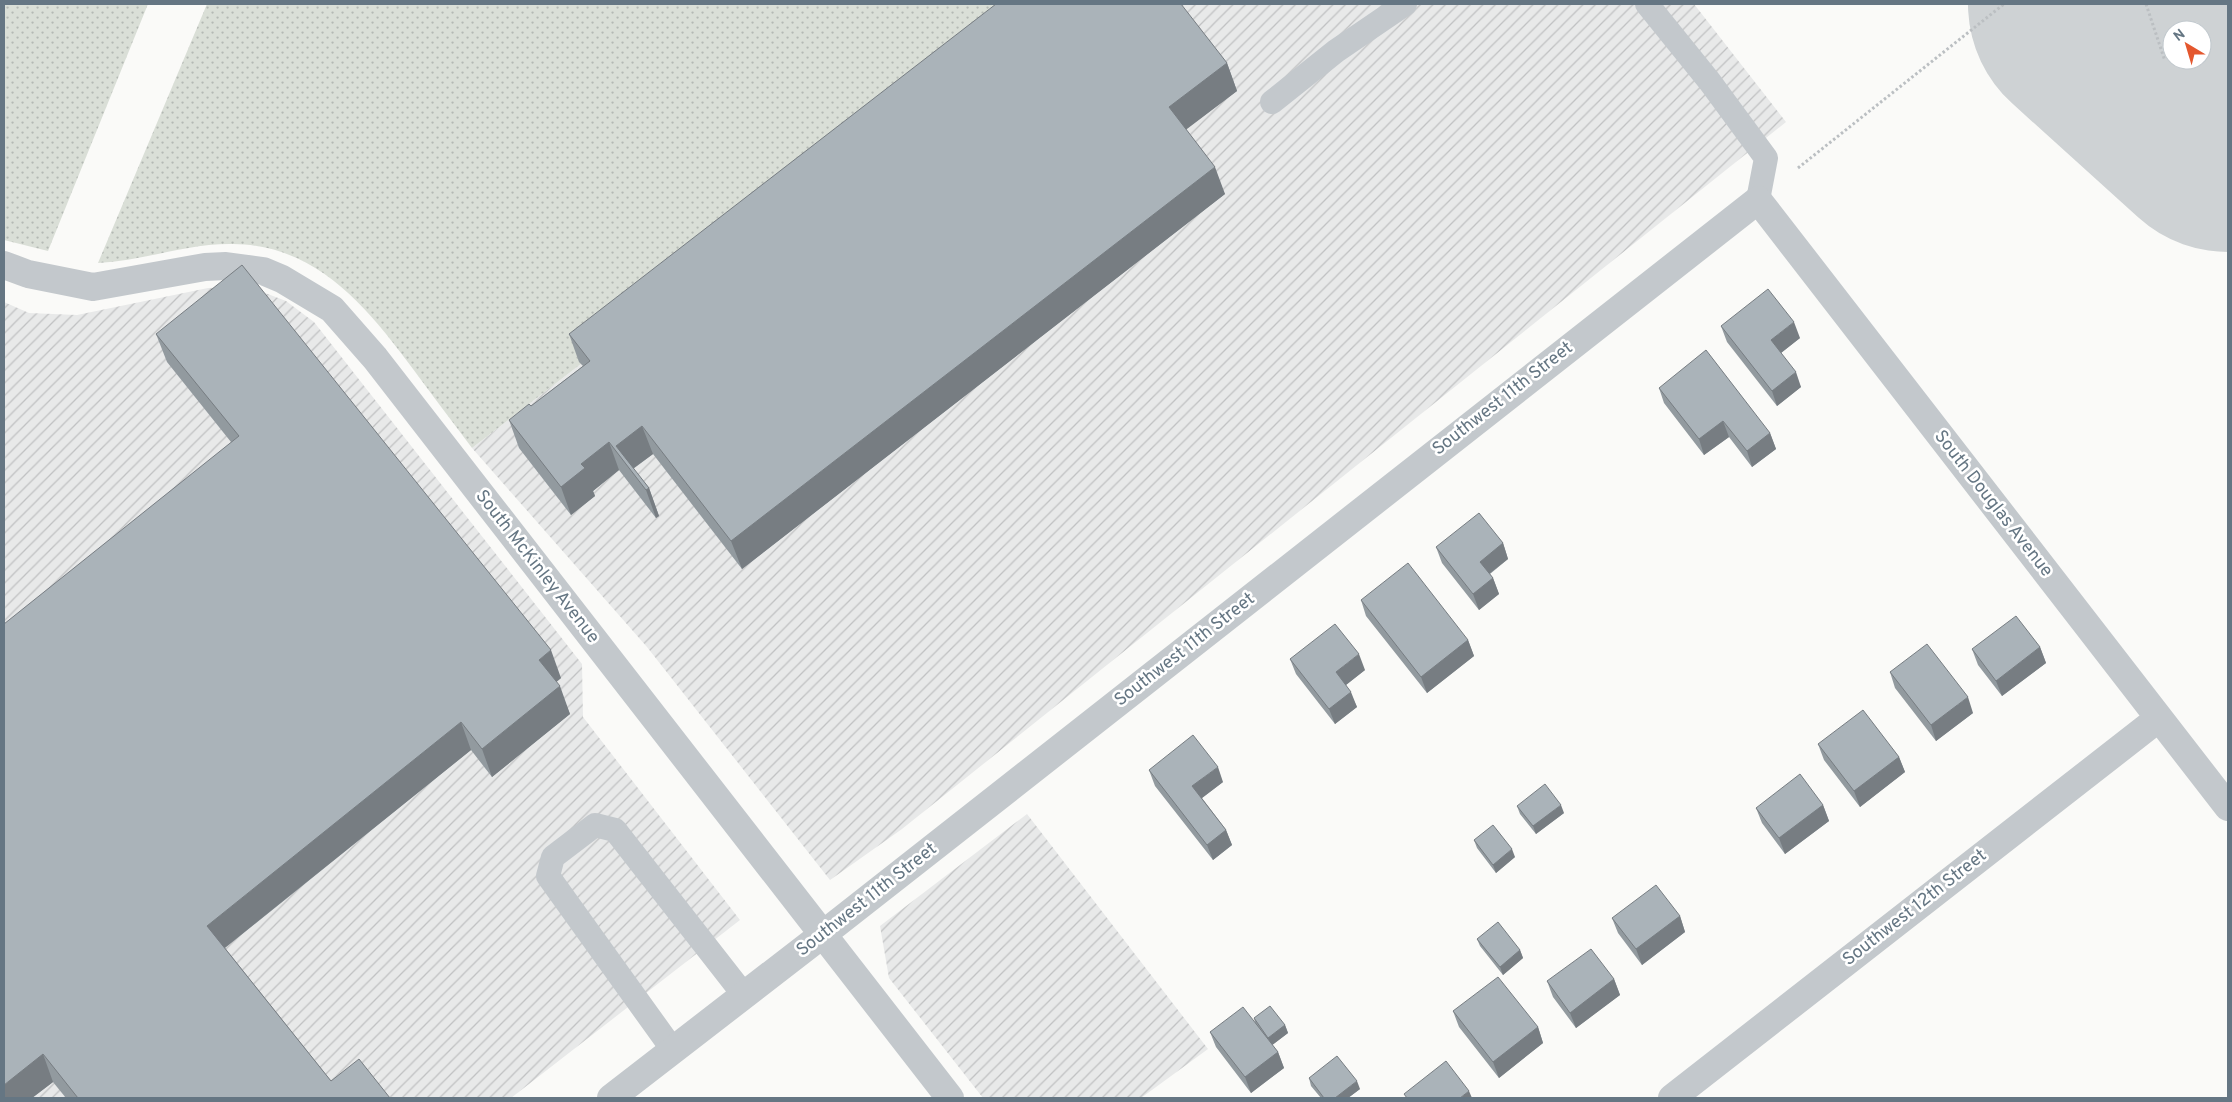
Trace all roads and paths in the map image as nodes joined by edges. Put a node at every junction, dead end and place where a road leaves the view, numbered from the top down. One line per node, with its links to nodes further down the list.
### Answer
1 (1405, 4): 6 (lane)
2 (1647, 4): 7 (lane)
3 (2004, 4): 7 (path)
4 (2146, 4): 5 (path)
5 (2162, 52)
6 (1272, 102)
7 (1758, 200): 9 (street, South Douglas Avenue); 11 (street, Southwest 11th Street)
8 (4, 265): 11 (street, South McKinley Avenue)
9 (2159, 718): 10 (street, South Douglas Avenue); 16 (street, Southwest 12th Street)
10 (2228, 807)
11 (822, 935): 12 (street, Southwest 11th Street); 15 (street, South McKinley Avenue)
12 (744, 996): 13 (street, Southwest 11th Street); 13 (lane)
13 (673, 1050): 14 (street, Southwest 11th Street)
14 (611, 1098)
15 (950, 1098)
16 (1672, 1098)

